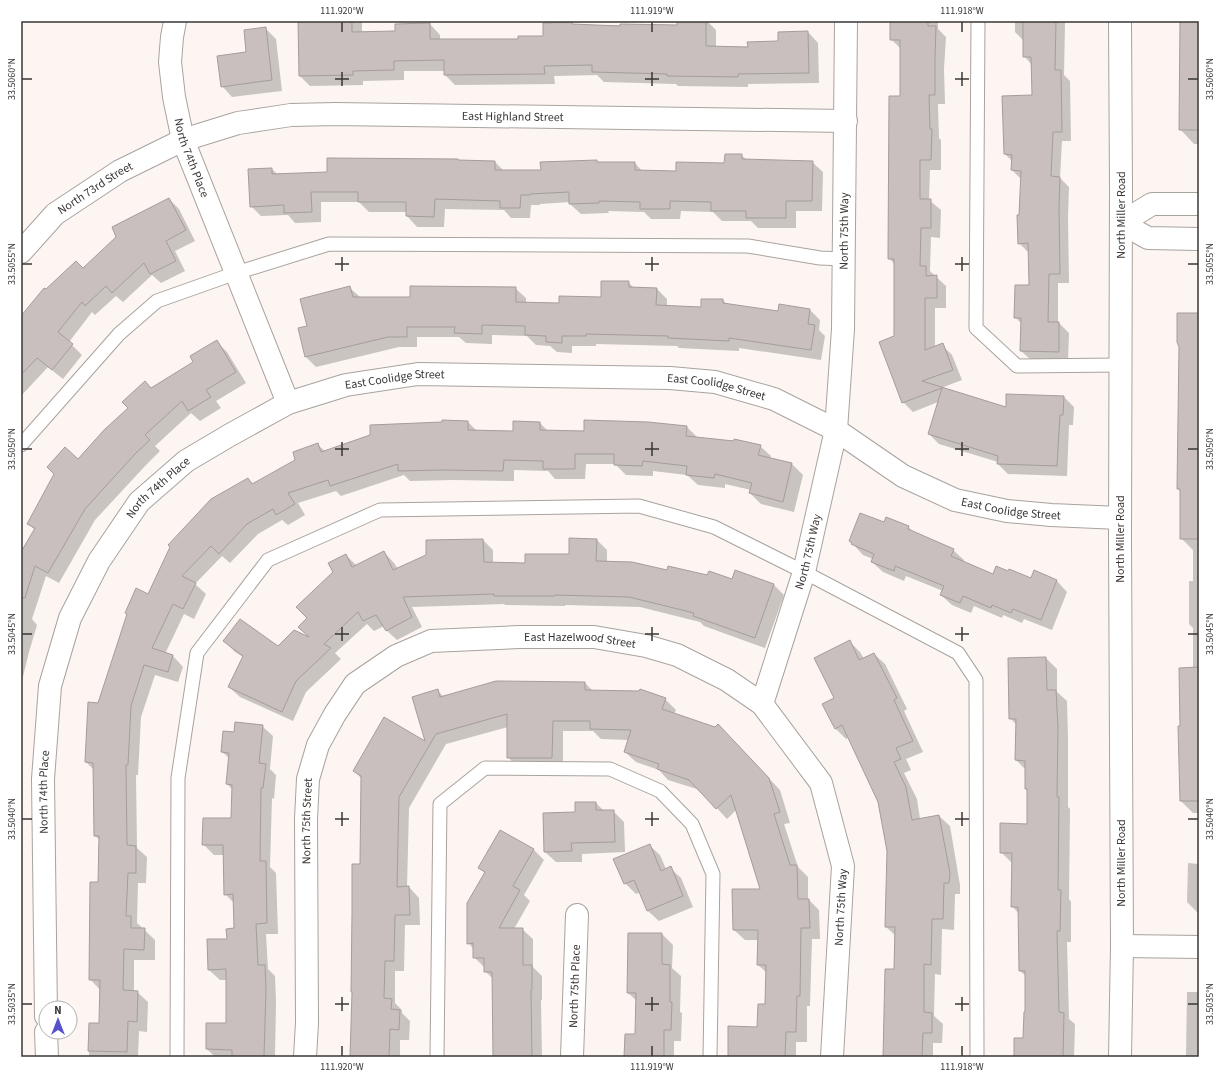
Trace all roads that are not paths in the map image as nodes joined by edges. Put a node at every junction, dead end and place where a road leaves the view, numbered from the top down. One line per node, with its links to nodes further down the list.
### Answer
1 (175, 21): 6 (street, North 74th Place)
2 (846, 21): 5 (street, North 75th Way)
3 (978, 21): 13 (lane)
4 (1120, 21): 8 (street, North Miller Road)
5 (846, 121): 6 (street, East Highland Street); 11 (street, North 75th Way)
6 (183, 140): 10 (street, North 73rd Street); 12 (street, North 74th Place)
7 (1199, 204): 8 (street)
8 (1121, 223): 9 (street); 13 (street, North Miller Road)
9 (1199, 239)
10 (21, 252)
11 (844, 259): 12 (lane); 15 (street, North 75th Way)
12 (236, 273): 14 (street, North 74th Place); 16 (lane)
13 (1120, 365): 17 (street, North Miller Road)
14 (288, 403): 15 (street, East Coolidge Street); 24 (street, North 74th Place)
15 (836, 430): 17 (street, East Coolidge Street); 18 (street, North 75th Way)
16 (21, 445)
17 (1120, 518): 22 (street, North Miller Road)
18 (804, 572): 20 (street, North 75th Way); 27 (lane); 33 (lane)
19 (431, 641): 20 (street, East Hazelwood Street); 28 (street, North 75th Street)
20 (762, 704): 32 (street, North 75th Way)
21 (577, 915): 30 (street, North 75th Place)
22 (1122, 946): 23 (street); 34 (street, North Miller Road)
23 (1199, 947)
24 (46, 1000)
25 (46, 1040): 26 (street)
26 (47, 1057)
27 (177, 1057)
28 (305, 1057)
29 (437, 1057): 31 (lane)
30 (572, 1057)
31 (710, 1057)
32 (832, 1057)
33 (977, 1057)
34 (1120, 1057)

